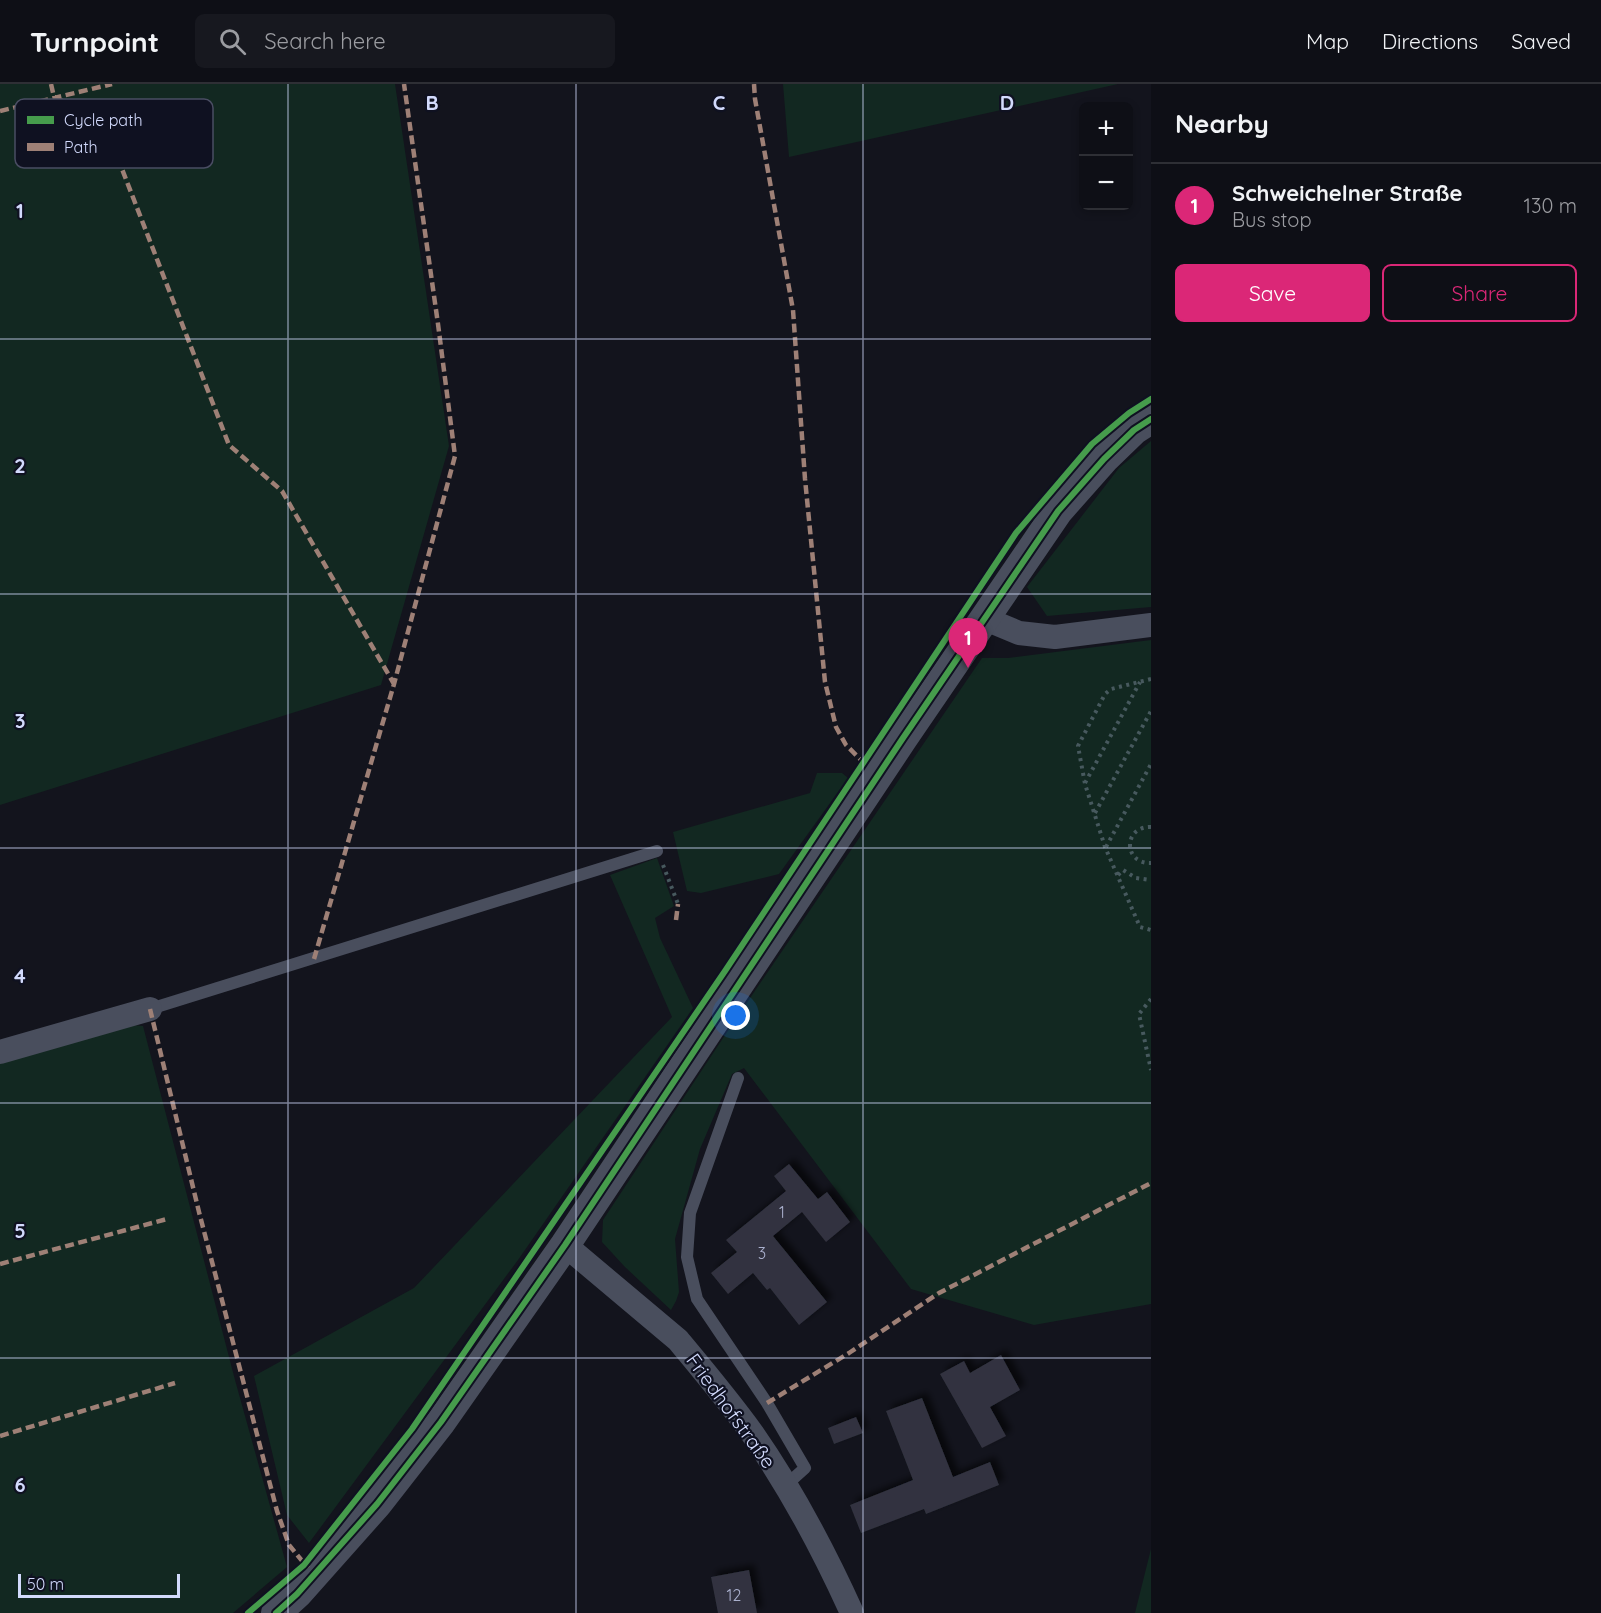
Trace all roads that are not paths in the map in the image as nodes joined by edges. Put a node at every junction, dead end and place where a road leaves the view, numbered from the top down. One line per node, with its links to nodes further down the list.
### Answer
1 (1151, 419): 2 (street)
2 (983, 618): 3 (street); 8 (street)
3 (1151, 625)
4 (657, 851): 5 (lane)
5 (150, 1010): 6 (street)
6 (0, 1052)
7 (738, 1078): 9 (lane)
8 (565, 1245): 9 (street, Friedhofstraße); 10 (street)
9 (785, 1486): 11 (street, Friedhofstraße)
10 (292, 1606)
11 (852, 1613)

